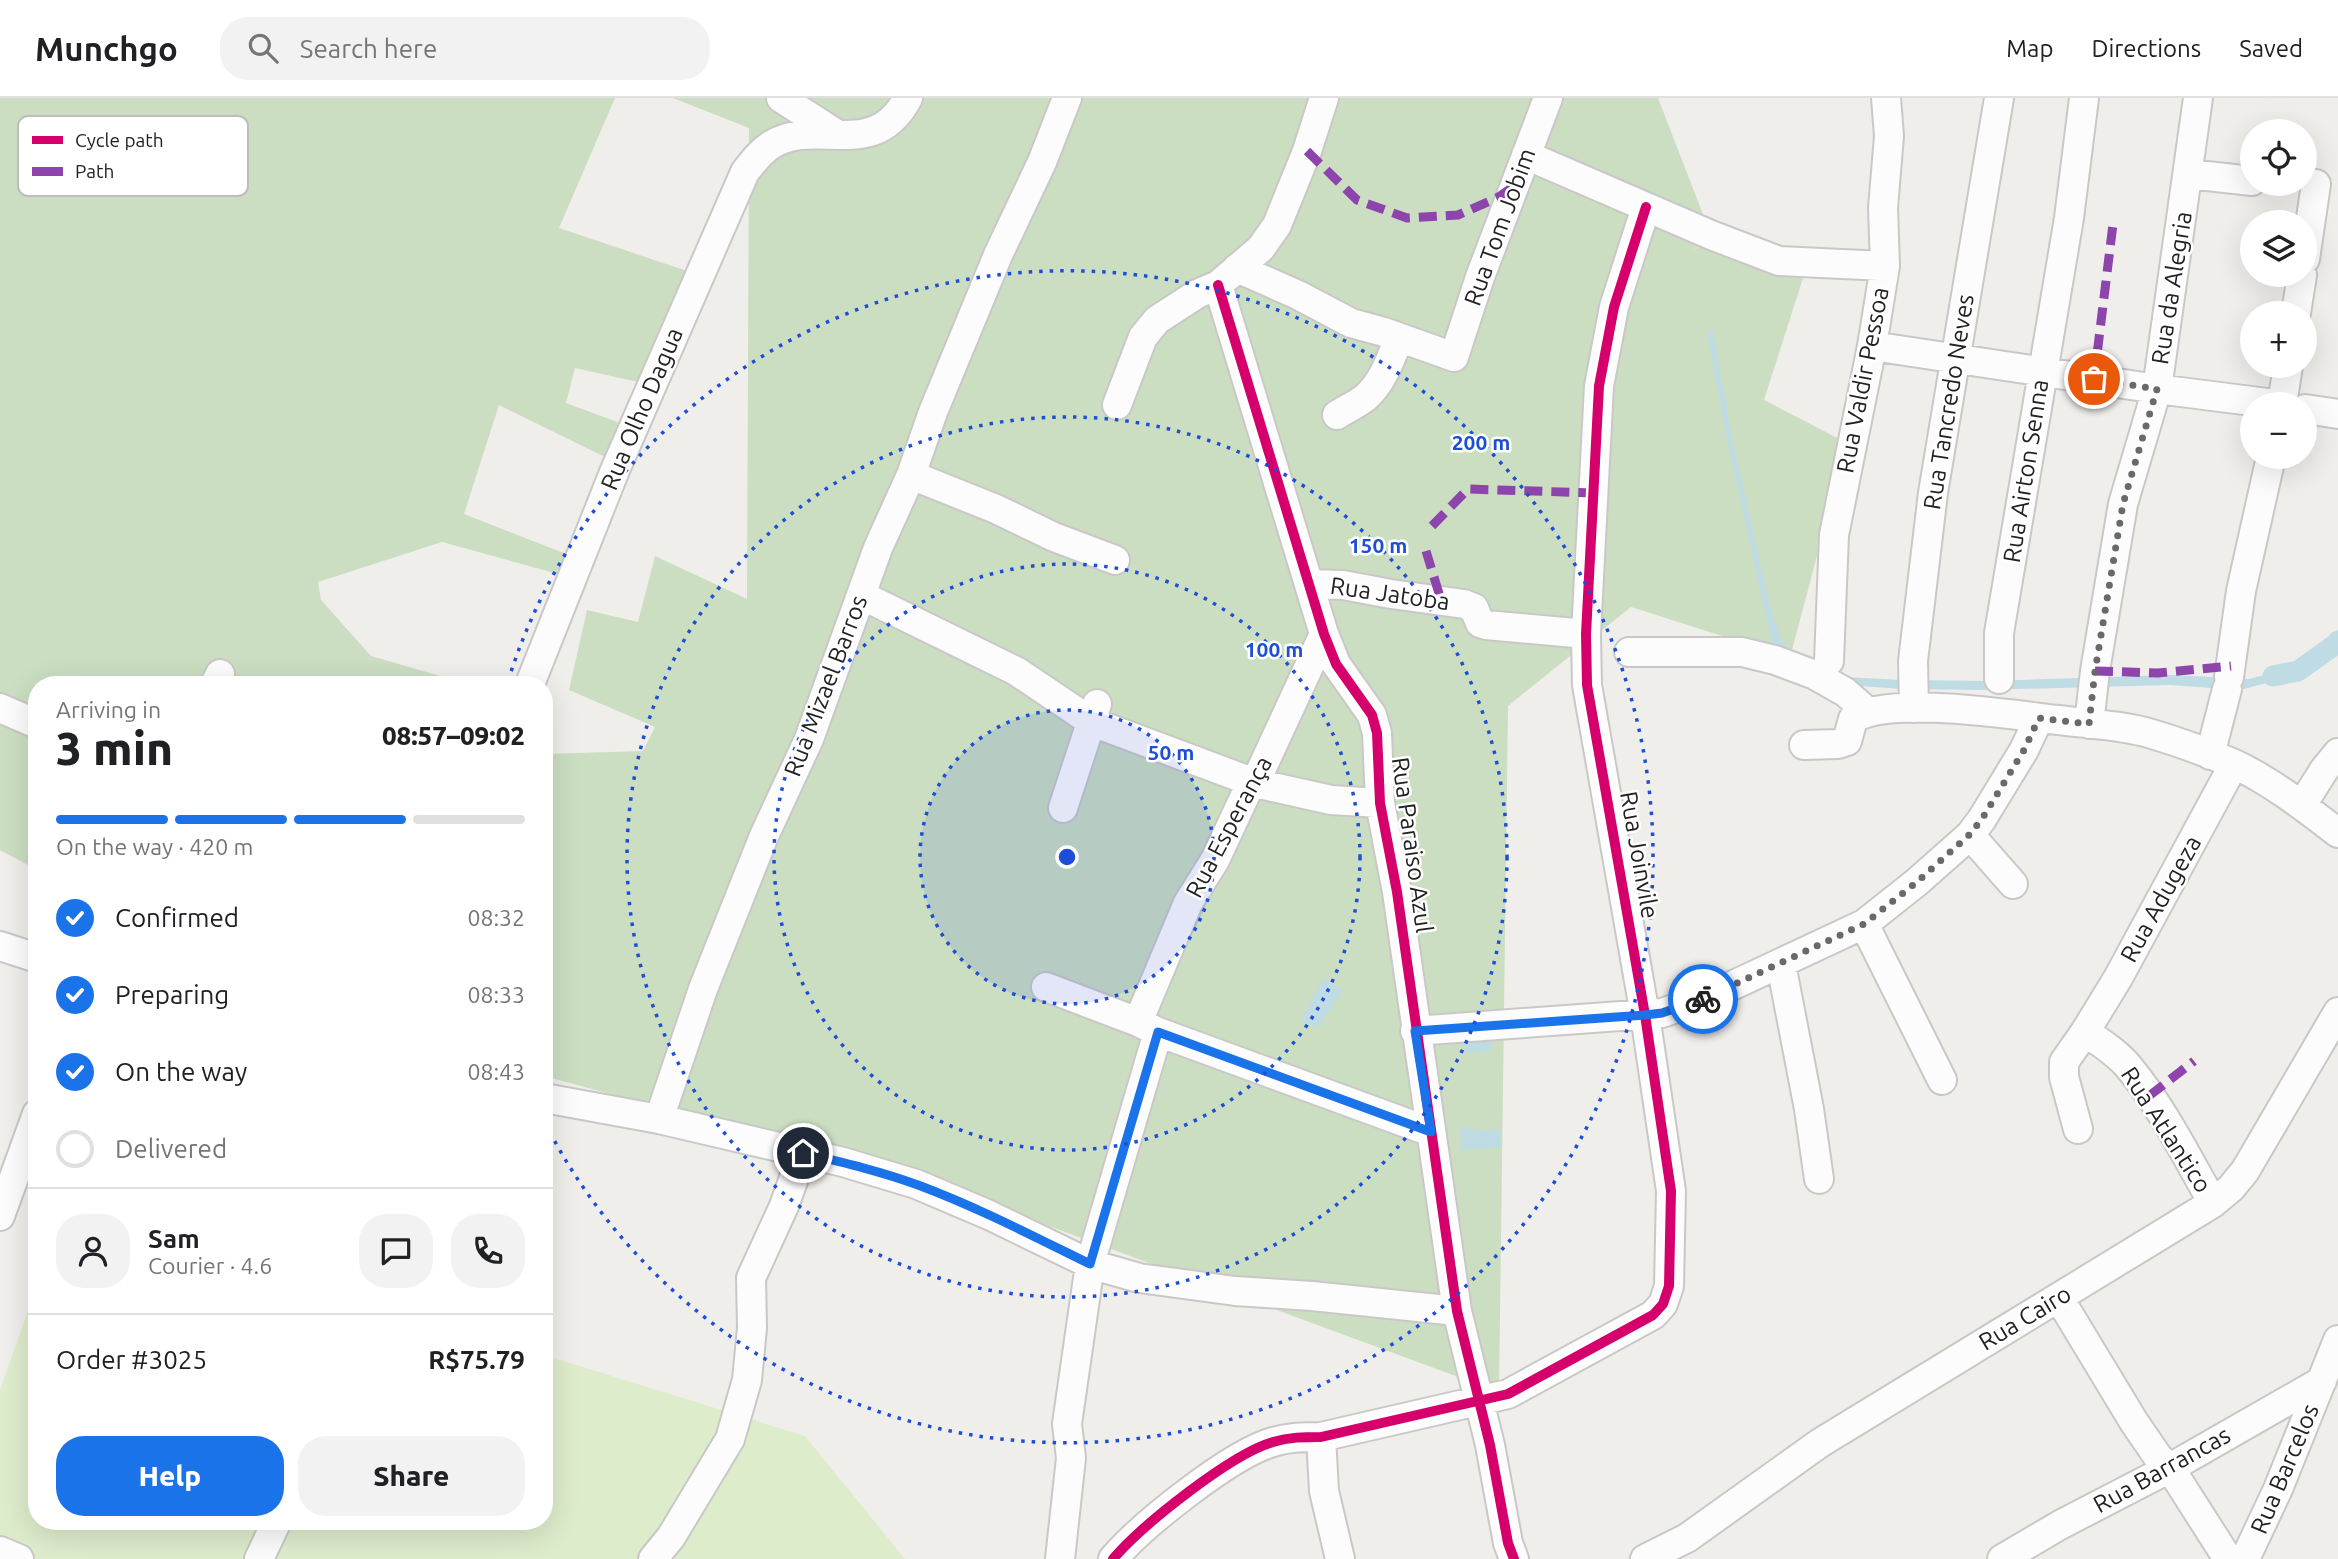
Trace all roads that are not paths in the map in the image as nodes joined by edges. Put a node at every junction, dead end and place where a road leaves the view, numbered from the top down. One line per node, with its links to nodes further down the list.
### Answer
1 (781, 98): 10 (street)
2 (908, 98): 10 (street)
3 (1067, 98): 30 (street, Rua Mizael Barros)
4 (1324, 98): 18 (street)
5 (1548, 98): 11 (street, Rua Tom Jobim)
6 (1886, 98): 17 (street, Rua Valdir Pessoa)
7 (1999, 98): 21 (street, Rua Tancredo Neves)
8 (2084, 98): 22 (street, Rua Airton Senna)
9 (2198, 98): 12 (street, Rua da Alegria)
10 (838, 135): 38 (street, Rua Olho Dagua)
11 (1526, 155): 15 (street); 19 (street, Rua Tom Jobim)
12 (2189, 174): 13 (street); 23 (street, Rua da Alegria)
13 (2240, 180)
14 (2320, 183): 16 (street)
15 (1646, 207): 17 (street); 35 (street, Rua Joinvile)
16 (2315, 210)
17 (1885, 266): 20 (street, Rua Valdir Pessoa)
18 (1228, 277): 19 (street); 25 (street); 32 (street, Rua Paraiso Azul)
19 (1399, 338): 28 (street)
20 (1872, 345): 21 (street); 37 (street, Rua Valdir Pessoa)
21 (1957, 358): 22 (street); 39 (street, Rua Tancredo Neves)
22 (2043, 371): 23 (street); 40 (street, Rua Airton Senna)
23 (2157, 389): 24 (street); 46 (street, Rua da Alegria)
24 (2240, 400)
25 (1117, 405)
26 (2317, 411): 27 (street)
27 (2338, 414)
28 (1337, 415)
29 (2268, 469): 49 (street, Rua Adugeza)
30 (911, 475): 31 (street); 33 (street, Rua Mizael Barros)
31 (1115, 559)
32 (1309, 584): 34 (street, Rua Paraiso Azul); 35 (street, Rua Jatoba)
33 (861, 595): 42 (street); 69 (street, Rua Mizael Barros)
34 (1324, 634): 50 (street, Rua Esperança); 51 (street, Rua Paraiso Azul)
35 (1586, 634): 63 (street, Rua Joinvile)
36 (1629, 652): 43 (street)
37 (1829, 661)
38 (533, 676)
39 (1914, 693): 40 (street); 43 (street)
40 (1999, 694): 44 (street)
41 (0, 708): 45 (street)
42 (1095, 712): 50 (street); 53 (street)
43 (1861, 715): 47 (street)
44 (2039, 718): 46 (street); 55 (street)
45 (28, 720)
46 (2089, 724): 49 (street)
47 (1804, 745)
48 (2338, 753): 52 (street)
49 (2222, 760): 52 (street); 66 (street, Rua Adugeza)
50 (1255, 783): 51 (street); 64 (street, Rua Esperança)
51 (1380, 803): 65 (street, Rua Paraiso Azul)
52 (2302, 805): 54 (street)
53 (1063, 808)
54 (2338, 833)
55 (1969, 835): 56 (street); 57 (street)
56 (2013, 884)
57 (1864, 924): 60 (street); 67 (street)
58 (0, 946): 59 (street)
59 (28, 954)
60 (1781, 964): 63 (street); 74 (street)
61 (1046, 987): 64 (street)
62 (2338, 1012): 75 (street, Rua Cairo)
63 (1645, 1015): 65 (street); 82 (street, Rua Joinvile)
64 (1148, 1027): 71 (street); 77 (street, Rua Esperança)
65 (1415, 1031): 71 (street, Rua Paraiso Azul)
66 (2085, 1032): 70 (street, Rua Adugeza); 75 (street, Rua Atlantico)
67 (1942, 1080)
68 (553, 1100): 69 (street)
69 (659, 1119): 73 (street)
70 (2078, 1129)
71 (1431, 1132): 79 (street, Rua Paraiso Azul)
72 (28, 1139): 76 (street)
73 (803, 1153): 77 (street); 89 (street)
74 (1819, 1179)
75 (2213, 1203): 78 (street, Rua Cairo)
76 (0, 1216)
77 (1090, 1264): 79 (street); 90 (street, Rua Esperança)
78 (2059, 1298): 84 (street); 94 (street, Rua Cairo)
79 (1457, 1311): 82 (street, Rua Paraiso Azul)
80 (2338, 1340): 81 (street, Rua Barcelos)
81 (2322, 1381): 84 (street, Rua Barrancas); 97 (street, Rua Barcelos)
82 (1478, 1401): 83 (street, Rua Joinvile); 93 (street, Rua Paraiso Azul)
83 (1321, 1437): 91 (street, Rua Joinvile); 92 (street)
84 (2170, 1468): 95 (street, Rua Barrancas); 96 (street)
85 (273, 1530): 88 (street)
86 (0, 1551): 87 (street)
87 (19, 1559)
88 (259, 1559)
89 (653, 1559)
90 (1060, 1559)
91 (1113, 1559)
92 (1340, 1559)
93 (1514, 1559)
94 (1645, 1559)
95 (2002, 1559)
96 (2228, 1559)
97 (2245, 1559)

